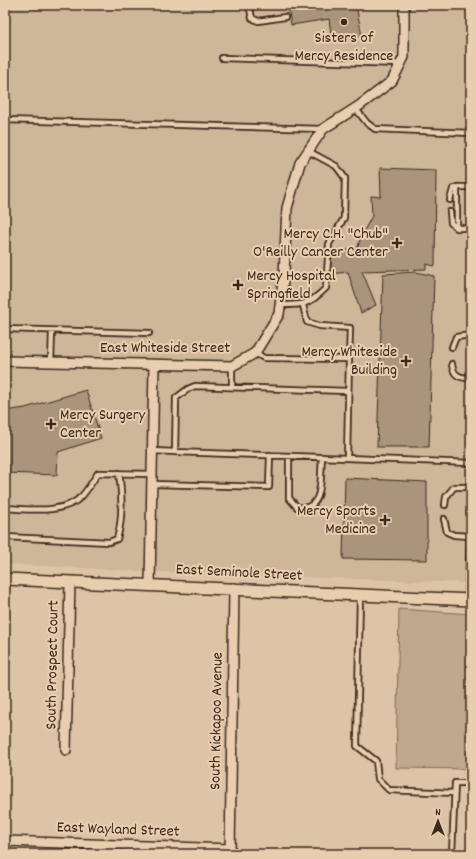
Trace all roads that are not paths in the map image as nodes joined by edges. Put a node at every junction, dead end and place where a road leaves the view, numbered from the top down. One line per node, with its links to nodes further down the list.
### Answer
1 (248, 5): 3 (lane)
2 (404, 5): 5 (street, East Whiteside Street)
3 (284, 17)
4 (222, 58): 5 (lane)
5 (400, 64): 6 (street, East Whiteside Street)
6 (355, 108): 8 (street, East Whiteside Street); 9 (lane)
7 (5, 120): 8 (lane)
8 (323, 129): 10 (street, East Whiteside Street)
9 (471, 133)
10 (308, 151): 17 (lane); 18 (street, East Whiteside Street)
11 (471, 186): 12 (lane)
12 (457, 187): 13 (lane); 15 (lane)
13 (450, 200)
14 (450, 212): 15 (lane)
15 (457, 228): 16 (lane)
16 (471, 228)
17 (303, 305): 18 (lane); 25 (lane)
18 (280, 306): 24 (street, East Whiteside Street)
19 (5, 329): 20 (lane)
20 (52, 331): 21 (lane); 27 (lane)
21 (149, 333)
22 (471, 335): 23 (lane)
23 (452, 347)
24 (254, 353): 25 (lane); 30 (street, East Whiteside Street)
25 (349, 359): 33 (lane)
26 (5, 361): 27 (street, East Whiteside Street)
27 (51, 363): 29 (street, East Whiteside Street)
28 (452, 364): 31 (lane)
29 (154, 365): 30 (street, East Whiteside Street); 34 (street)
30 (232, 366): 32 (lane)
31 (471, 378)
32 (232, 387): 33 (lane); 35 (lane)
33 (348, 391): 39 (lane)
34 (153, 451): 35 (lane); 42 (street)
35 (175, 452): 36 (lane)
36 (270, 455): 37 (lane); 43 (lane)
37 (289, 456): 38 (lane); 38 (lane)
38 (322, 457): 39 (lane)
39 (347, 458): 40 (lane)
40 (471, 463)
41 (119, 473): 42 (lane); 47 (lane); 50 (lane)
42 (152, 474): 43 (street)
43 (152, 484): 54 (street)
44 (471, 487): 46 (lane)
45 (471, 494): 49 (lane)
46 (445, 505)
47 (5, 508)
48 (444, 519): 49 (lane)
49 (470, 536): 51 (lane)
50 (5, 537)
51 (470, 551): 57 (lane)
52 (5, 579): 53 (street, East Seminole Street)
53 (70, 582): 54 (street, East Seminole Street); 58 (street, South Prospect Court)
54 (150, 585): 55 (street, East Seminole Street)
55 (234, 588): 56 (street, East Seminole Street); 62 (street, South Kickapoo Avenue)
56 (360, 595): 57 (street, East Seminole Street); 60 (lane)
57 (470, 600)
58 (66, 750)
59 (471, 783): 60 (lane)
60 (454, 793): 63 (lane)
61 (5, 841): 62 (street, East Wayland Street)
62 (230, 852)
63 (452, 854)

